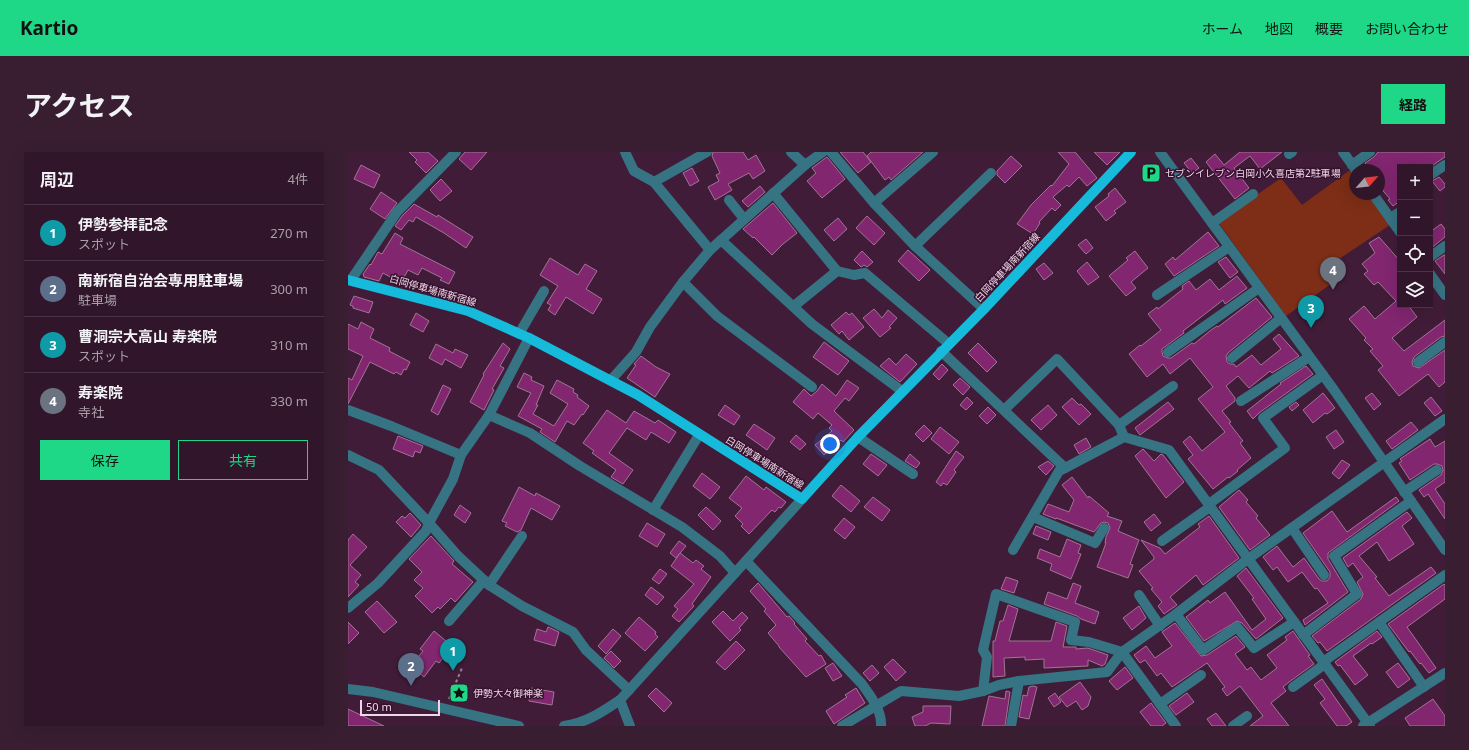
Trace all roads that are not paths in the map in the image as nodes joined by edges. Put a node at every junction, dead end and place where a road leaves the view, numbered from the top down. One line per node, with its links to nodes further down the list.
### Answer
1 (456, 152): 37 (street)
2 (625, 152): 18 (street)
3 (707, 152): 18 (street)
4 (791, 152): 14 (street)
5 (823, 152): 14 (street)
6 (831, 152): 23 (street)
7 (933, 152): 23 (street)
8 (1131, 152): 44 (main road, 白岡停車場南新宿線)
9 (1160, 152): 27 (street)
10 (1343, 152): 12 (street)
11 (1370, 152): 13 (street)
12 (1352, 164)
13 (1357, 164)
14 (805, 165): 19 (street)
15 (1445, 165): 17 (street)
16 (991, 173): 30 (street)
17 (1433, 173)
18 (654, 182): 33 (street)
19 (773, 193): 26 (street); 35 (street)
20 (1253, 194): 27 (street)
21 (729, 200): 26 (street)
22 (1377, 200): 25 (street)
23 (874, 203): 30 (street)
24 (1397, 214): 25 (street)
25 (1390, 218): 28 (street)
26 (744, 219): 29 (street)
27 (1212, 223): 32 (street)
28 (1397, 228)
29 (721, 240): 33 (street); 43 (street)
30 (915, 246): 44 (street)
31 (1445, 246): 34 (street)
32 (1229, 247): 39 (street); 41 (street)
33 (710, 250): 38 (street)
34 (1433, 255)
35 (837, 271): 43 (street); 49 (street)
36 (1433, 278): 42 (street)
37 (350, 280): 46 (main road, 白岡停車場南新宿線)
38 (683, 282): 55 (street); 57 (street)
39 (1259, 288): 45 (street); 50 (street)
40 (544, 291): 46 (street)
41 (1157, 295)
42 (1445, 295)
43 (794, 306): 58 (street)
44 (984, 309): 49 (main road, 白岡停車場南新宿線)
45 (1281, 318): 51 (street); 52 (street)
46 (519, 334): 47 (main road, 白岡停車場南新宿線)
47 (529, 338): 55 (main road, 白岡停車場南新宿線); 62 (street)
48 (1445, 342): 53 (street)
49 (945, 348): 58 (main road, 白岡停車場南新宿線); 61 (street)
50 (1168, 352)
51 (1309, 357): 54 (street); 59 (street)
52 (1232, 358)
53 (1418, 362)
54 (1323, 375): 70 (street); 77 (street)
55 (611, 380): 65 (main road, 白岡停車場南新宿線)
56 (1172, 386): 64 (street)
57 (812, 387)
58 (902, 391): 66 (main road, 白岡停車場南新宿線)
59 (1241, 401)
60 (348, 410): 68 (street)
61 (1004, 410): 64 (street); 71 (street)
62 (489, 415): 68 (street); 78 (street)
63 (1445, 419): 70 (street)
64 (1119, 425): 67 (street)
65 (699, 435): 75 (main road, 白岡停車場南新宿線); 78 (street)
66 (858, 437): 73 (street); 75 (main road, 白岡停車場南新宿線)
67 (1124, 437): 71 (street); 77 (street)
68 (461, 455): 80 (street)
69 (348, 456): 80 (street)
70 (1384, 463): 74 (street); 82 (street)
71 (1066, 468): 79 (street)
72 (1437, 470): 74 (street)
73 (913, 474)
74 (1404, 492): 76 (street)
75 (802, 499): 88 (street)
76 (1411, 501): 86 (street); 100 (street)
77 (1210, 506): 84 (street); 87 (street)
78 (653, 510): 89 (street)
79 (1033, 518): 81 (street); 85 (street)
80 (428, 523): 92 (street); 94 (street)
81 (1104, 528)
82 (1292, 528): 87 (street); 90 (street)
83 (522, 536): 92 (street)
84 (1162, 541)
85 (1013, 550)
86 (1445, 550)
87 (1248, 559): 95 (street); 97 (street)
88 (746, 561): 89 (street); 113 (street)
89 (735, 573): 109 (street)
90 (1324, 575)
91 (1445, 575): 98 (street)
92 (486, 582): 96 (street); 109 (street)
93 (1139, 595): 99 (street)
94 (348, 608)
95 (1176, 614): 97 (street); 99 (street)
96 (449, 621)
97 (1294, 622): 100 (street)
98 (1379, 622): 102 (street); 106 (street)
99 (1160, 626): 101 (street)
100 (1304, 635): 102 (street)
101 (1122, 652): 105 (street); 110 (street); 112 (street)
102 (1324, 663): 107 (street); 117 (street)
103 (1445, 673): 106 (street)
104 (1201, 675): 112 (street)
105 (1020, 680): 110 (street); 123 (street)
106 (1424, 687): 117 (street)
107 (1292, 688)
108 (348, 689): 115 (street)
109 (629, 690): 111 (street)
110 (983, 691): 113 (street)
111 (620, 700): 116 (street); 120 (street)
112 (1160, 704): 124 (street)
113 (876, 705): 121 (street); 122 (street)
114 (1247, 716): 125 (street)
115 (501, 724): 118 (street)
116 (577, 725): 119 (street)
117 (1367, 725)
118 (519, 726)
119 (564, 726)
120 (630, 726)
121 (842, 726)
122 (881, 726)
123 (1011, 726)
124 (1175, 726)
125 (1233, 726)

